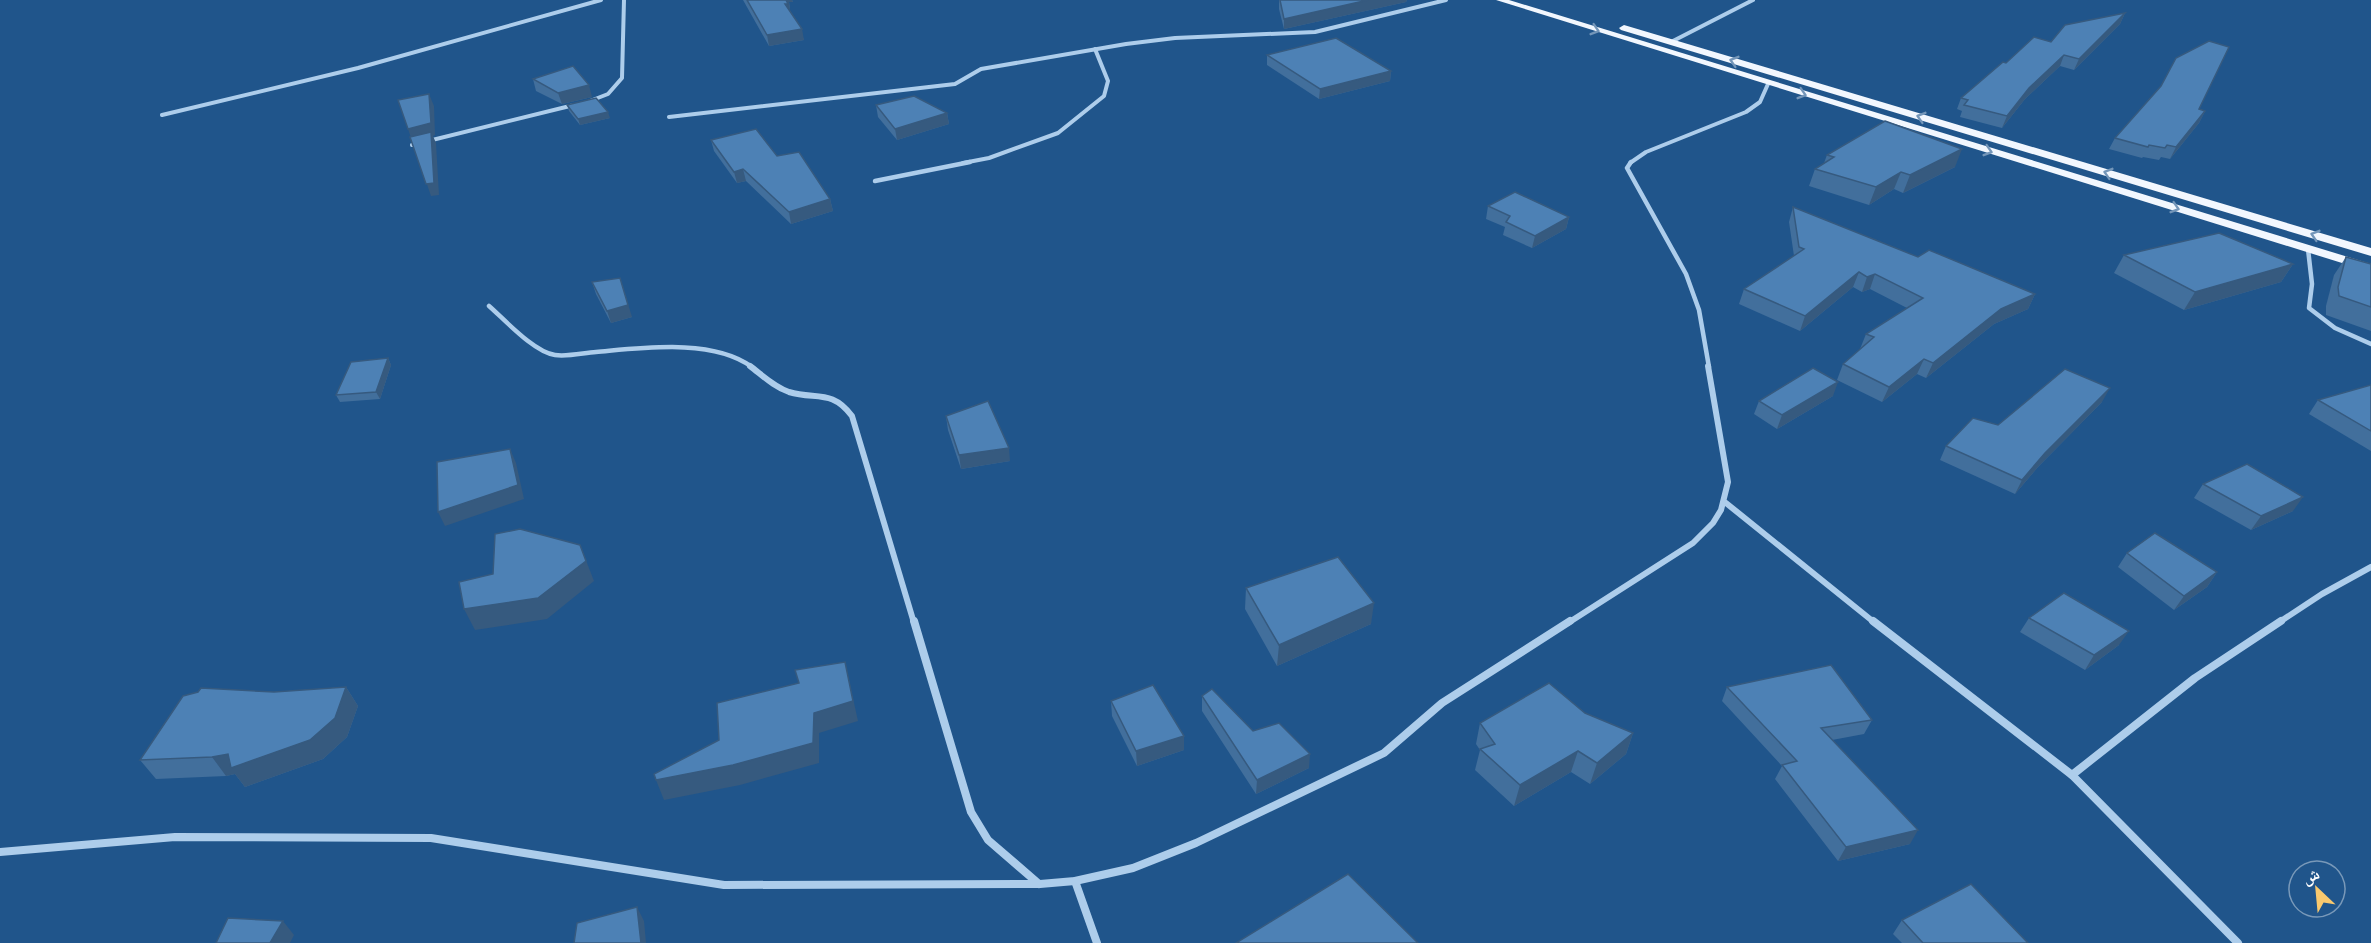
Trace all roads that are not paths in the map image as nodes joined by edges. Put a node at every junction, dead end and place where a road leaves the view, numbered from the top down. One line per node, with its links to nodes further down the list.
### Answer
1 (601, 0): 10 (street)
2 (624, 0): 12 (street)
3 (1446, 0): 8 (street)
4 (1500, 0): 9 (main road, one-way to 9)
5 (1530, 0): 7 (main road)
6 (1754, 0): 7 (street)
7 (1671, 42): 15 (main road, one-way to 7)
8 (1095, 49): 11 (street); 13 (street)
9 (1768, 84): 14 (main road, one-way to 14); 19 (street)
10 (162, 115)
11 (669, 117)
12 (412, 146)
13 (875, 181)
14 (2308, 249): 16 (main road); 18 (street)
15 (2371, 252)
16 (2371, 268)
17 (489, 306): 24 (street)
18 (2371, 344)
19 (1726, 503): 21 (street); 23 (street)
20 (2371, 567): 21 (street)
21 (2072, 775): 26 (street)
22 (0, 852): 24 (street)
23 (1075, 881): 24 (street); 25 (street)
24 (1040, 884)
25 (1097, 943)
26 (2238, 943)

